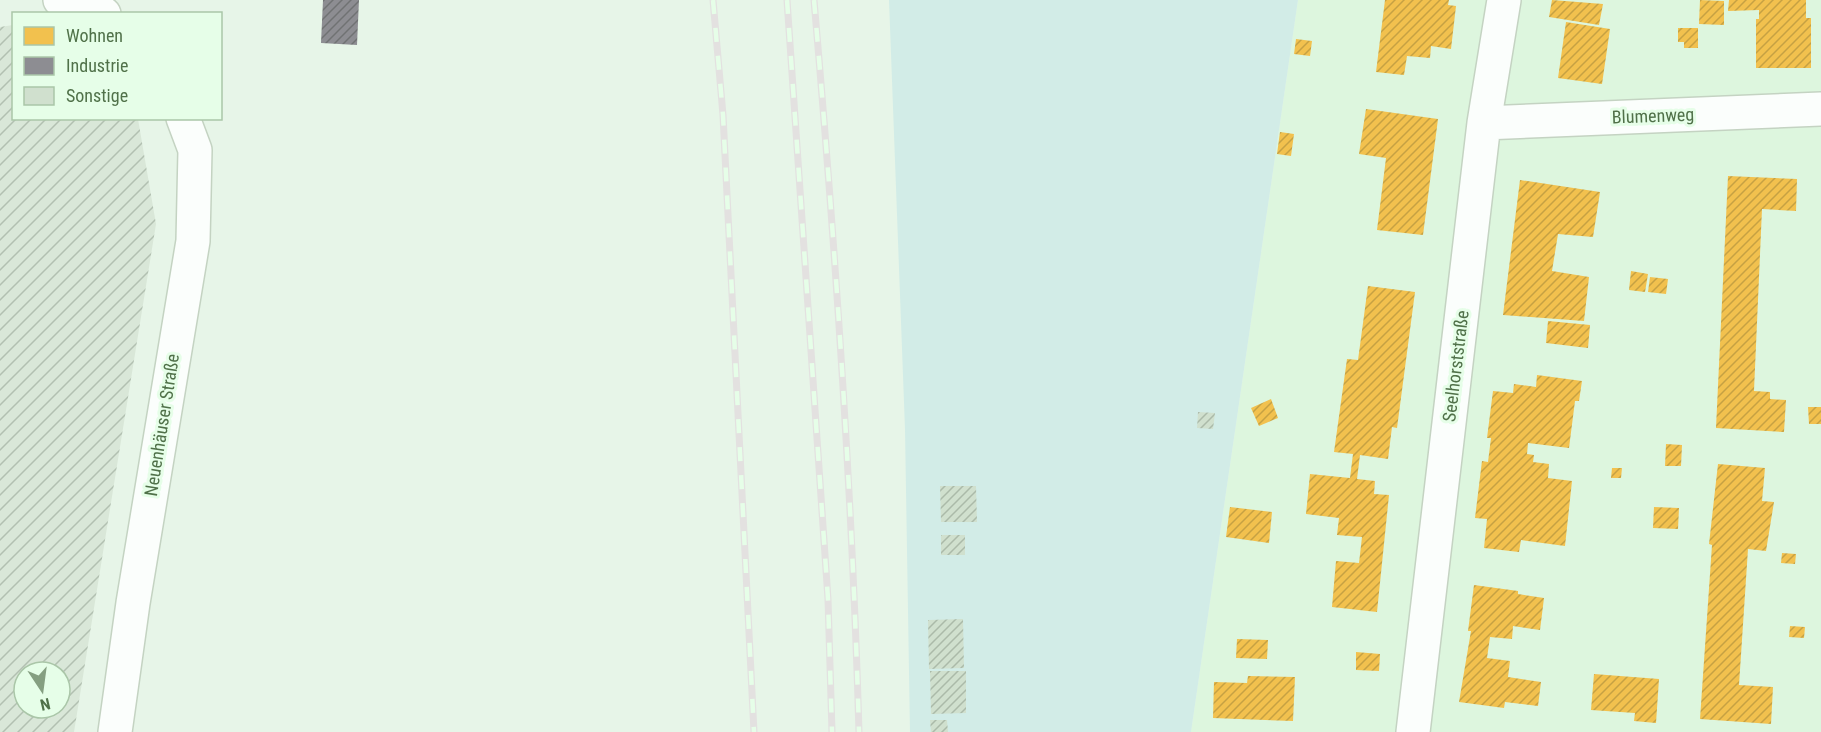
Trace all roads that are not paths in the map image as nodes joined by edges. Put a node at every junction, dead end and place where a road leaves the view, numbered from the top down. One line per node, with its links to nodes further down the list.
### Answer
1 (60, 0): 3 (street)
2 (1504, 0): 6 (street, Seelhorststraße)
3 (103, 8)
4 (1821, 109): 6 (street, Blumenweg)
5 (184, 120): 7 (street, Neuenhäuser Straße)
6 (1484, 123): 8 (street, Seelhorststraße)
7 (115, 732)
8 (1413, 732)

